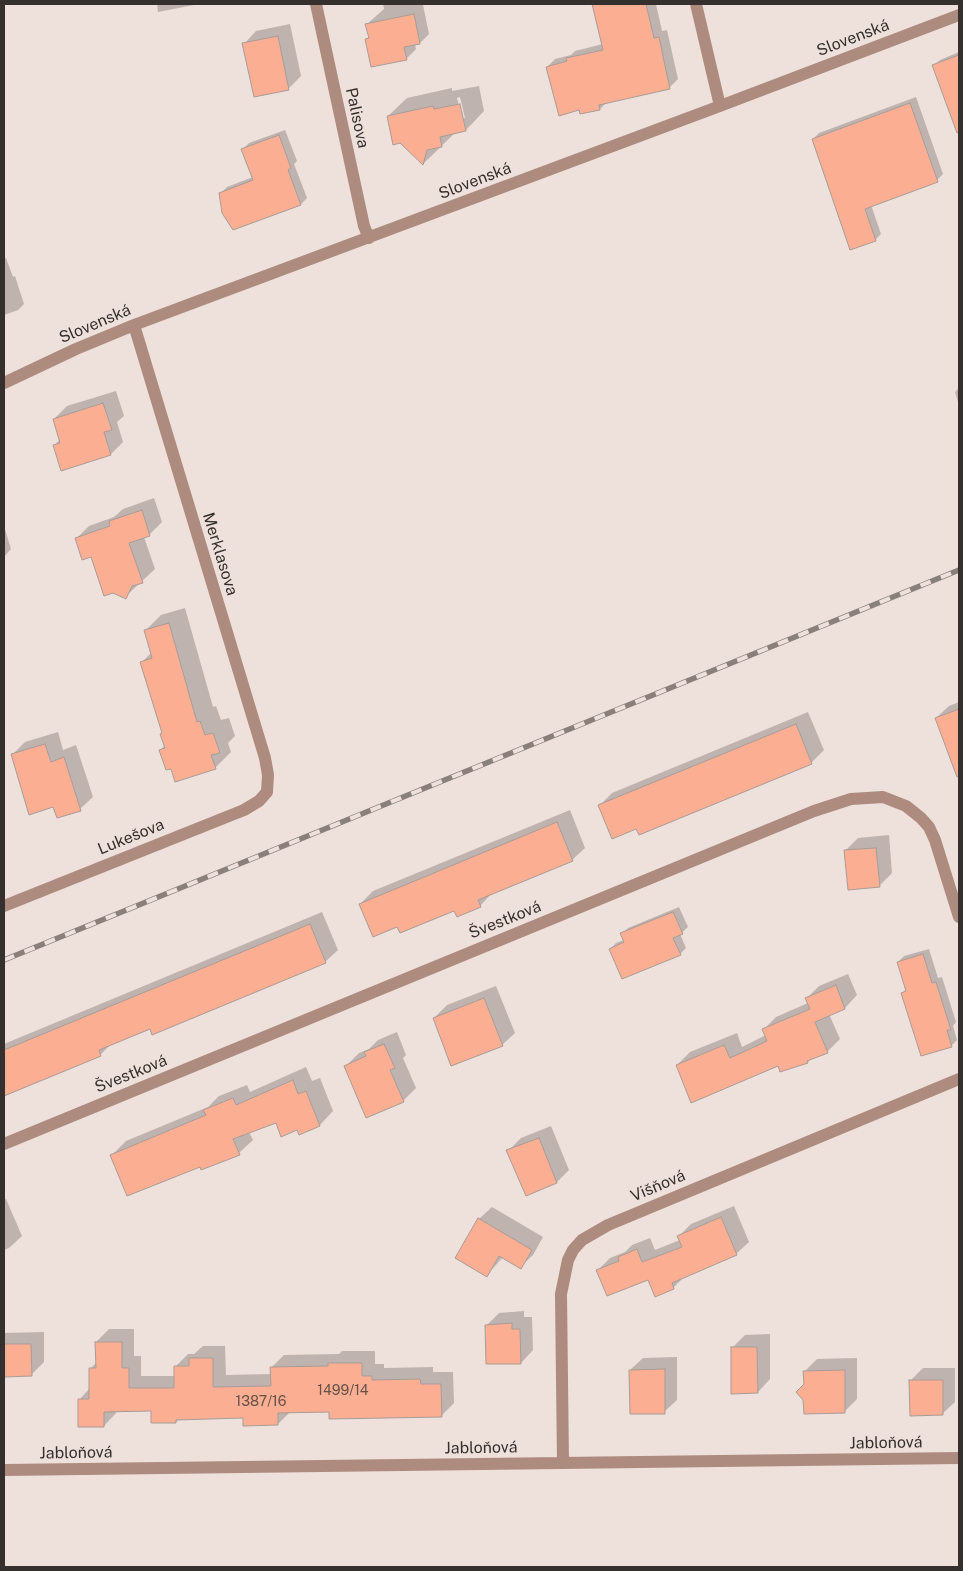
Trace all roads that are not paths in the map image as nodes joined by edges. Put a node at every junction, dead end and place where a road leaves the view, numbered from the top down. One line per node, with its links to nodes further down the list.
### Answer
1 (316, 4): 5 (street, Palisova)
2 (696, 4): 4 (street)
3 (959, 15): 4 (street, Slovenská)
4 (720, 106): 5 (street, Slovenská)
5 (369, 238): 6 (street, Slovenská)
6 (134, 325): 7 (street, Slovenská); 8 (street, Merklasova)
7 (4, 383)
8 (267, 792): 9 (street, Lukešova)
9 (4, 906)
10 (959, 917): 12 (street, Švestková)
11 (959, 1079): 14 (street, Višňová)
12 (4, 1144)
13 (959, 1458): 14 (street, Jabloňová)
14 (563, 1463): 15 (street, Jabloňová)
15 (4, 1470)

